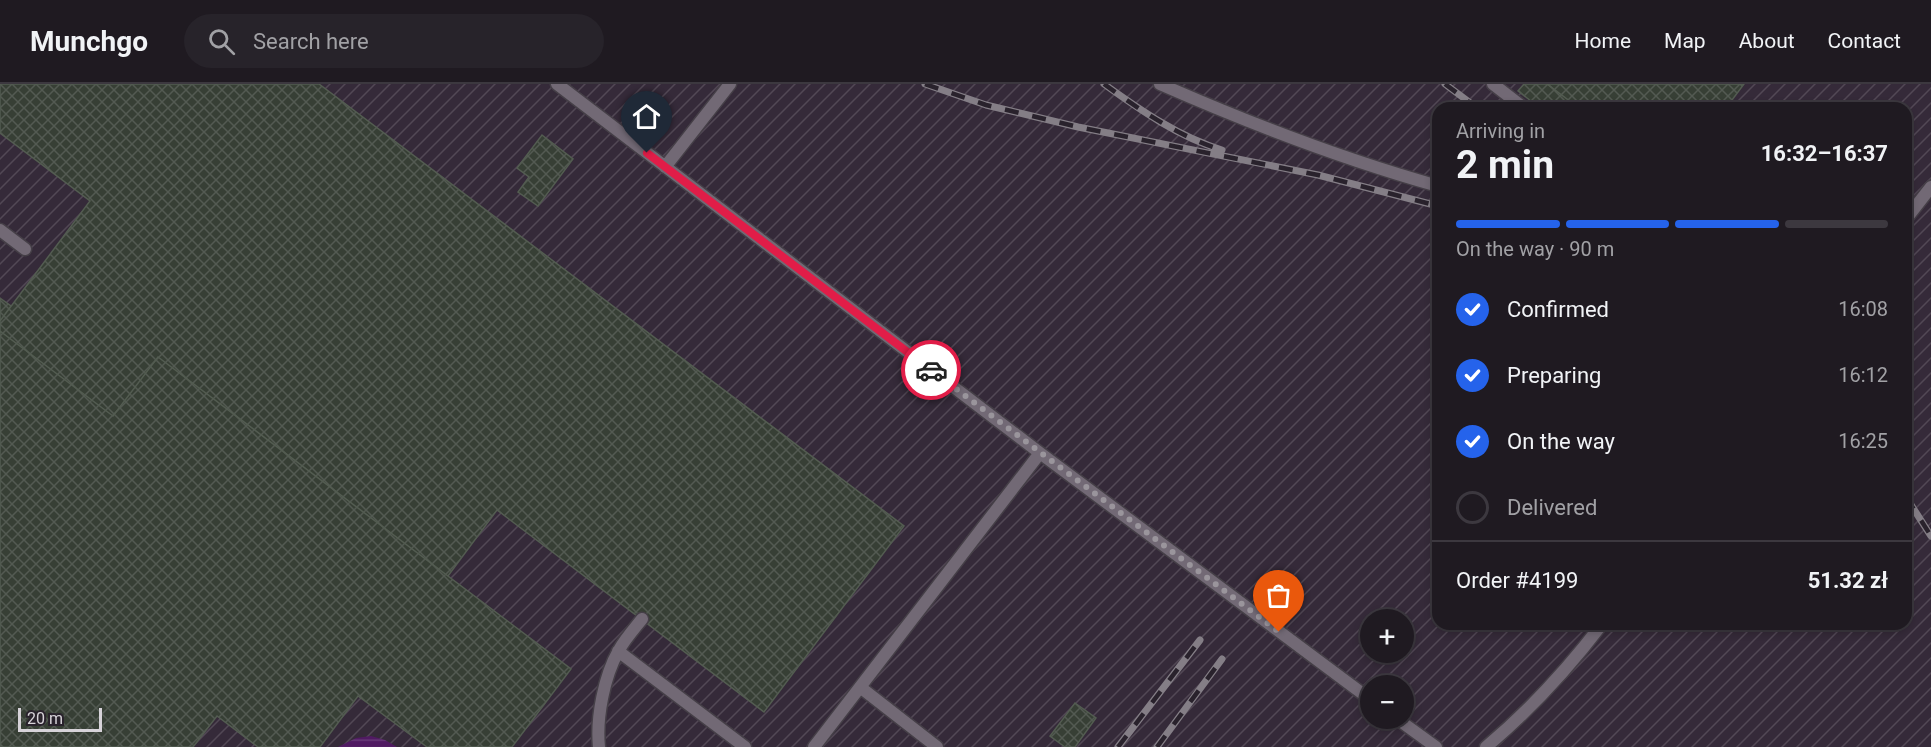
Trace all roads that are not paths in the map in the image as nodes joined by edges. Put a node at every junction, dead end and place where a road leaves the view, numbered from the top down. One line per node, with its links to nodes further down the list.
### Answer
1 (556, 84): 6 (lane)
2 (730, 84): 6 (lane)
3 (1160, 84): 7 (lane)
4 (1493, 84): 5 (lane)
5 (1516, 102)
6 (665, 167): 12 (lane)
7 (1432, 184)
8 (1931, 187): 9 (lane)
9 (1912, 211)
10 (0, 230): 11 (lane)
11 (25, 249)
12 (1040, 453): 16 (lane); 17 (lane)
13 (642, 619): 15 (lane)
14 (1597, 630): 24 (lane)
15 (618, 651): 19 (lane); 20 (lane)
16 (860, 687): 21 (lane); 22 (lane)
17 (1360, 692)
18 (1411, 729): 23 (lane)
19 (599, 747)
20 (745, 747)
21 (814, 747)
22 (937, 747)
23 (1436, 747)
24 (1486, 747)

